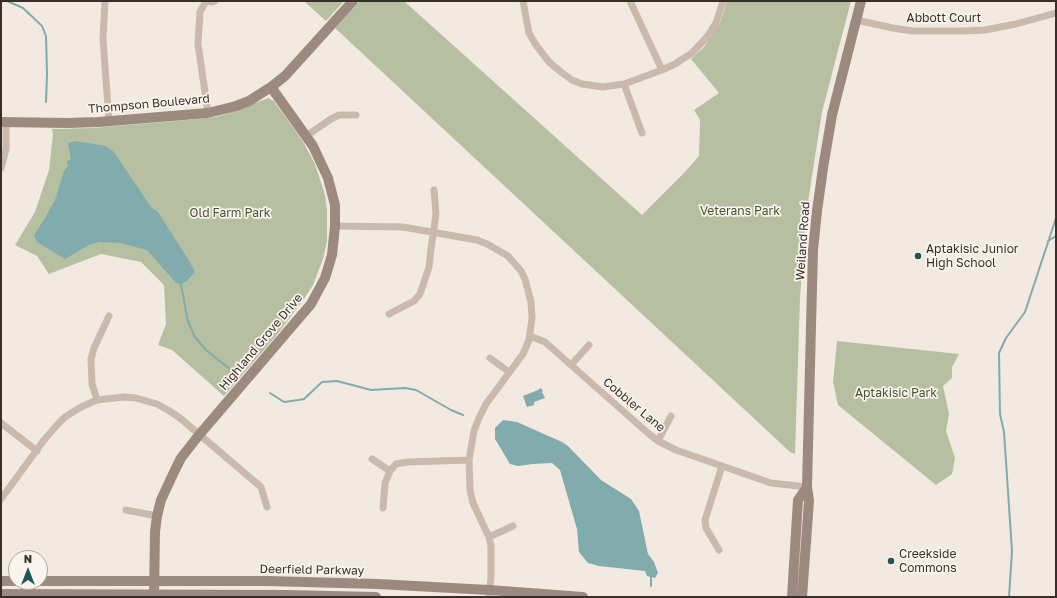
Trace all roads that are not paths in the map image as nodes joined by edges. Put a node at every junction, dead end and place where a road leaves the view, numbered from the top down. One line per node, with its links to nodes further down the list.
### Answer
1 (105, 1): 16 (street)
2 (206, 1): 3 (street); 14 (street)
3 (215, 1)
4 (353, 1): 13 (main road, Thompson Boulevard)
5 (523, 1): 12 (street)
6 (630, 1): 11 (street)
7 (722, 1): 11 (street)
8 (861, 1): 10 (main road, Weiland Road)
9 (1056, 13): 10 (street, Abbott Court)
10 (856, 20): 41 (main road, Weiland Road)
11 (662, 70): 12 (street)
12 (624, 84): 18 (street)
13 (271, 87): 14 (main road, Thompson Boulevard); 19 (main road, Highland Grove Drive)
14 (208, 113): 16 (main road, Thompson Boulevard)
15 (356, 115): 19 (street)
16 (109, 121): 17 (main road, Thompson Boulevard)
17 (4, 122): 20 (street)
18 (642, 133)
19 (306, 136): 22 (main road, Highland Grove Drive)
20 (1, 168)
21 (434, 190): 23 (street)
22 (335, 226): 23 (street); 34 (main road, Highland Grove Drive)
23 (433, 233): 24 (street); 26 (street)
24 (389, 314)
25 (109, 316): 31 (street)
26 (530, 336): 29 (street, Cobbler Lane); 30 (street)
27 (589, 344): 29 (street)
28 (490, 358): 30 (street)
29 (571, 365): 35 (street, Cobbler Lane)
30 (510, 372): 38 (street)
31 (97, 400): 34 (street); 36 (street)
32 (671, 416): 35 (street)
33 (1, 423): 36 (street)
34 (199, 435): 43 (street); 46 (main road, Highland Grove Drive)
35 (658, 441): 39 (street, Cobbler Lane)
36 (37, 451): 42 (street)
37 (372, 459): 40 (street)
38 (469, 460): 40 (street); 48 (street)
39 (722, 466): 41 (street, Cobbler Lane); 49 (street)
40 (390, 471): 44 (street)
41 (807, 487): 57 (main road, Weiland Road); 58 (main road, Weiland Road)
42 (1, 499)
43 (267, 506)
44 (382, 508)
45 (126, 510): 46 (street)
46 (157, 516): 51 (main road, Highland Grove Drive)
47 (513, 526): 48 (street)
48 (489, 537): 53 (street)
49 (719, 550)
50 (48, 581): 51 (main road, Deerfield Parkway)
51 (154, 582): 53 (main road, Deerfield Parkway); 54 (main road, Highland Grove Drive)
52 (1, 594): 54 (main road, Deerfield Parkway)
53 (489, 594): 56 (main road, Deerfield Parkway)
54 (154, 596): 55 (main road, Deerfield Parkway)
55 (376, 597)
56 (583, 597)
57 (792, 597)
58 (802, 597)

